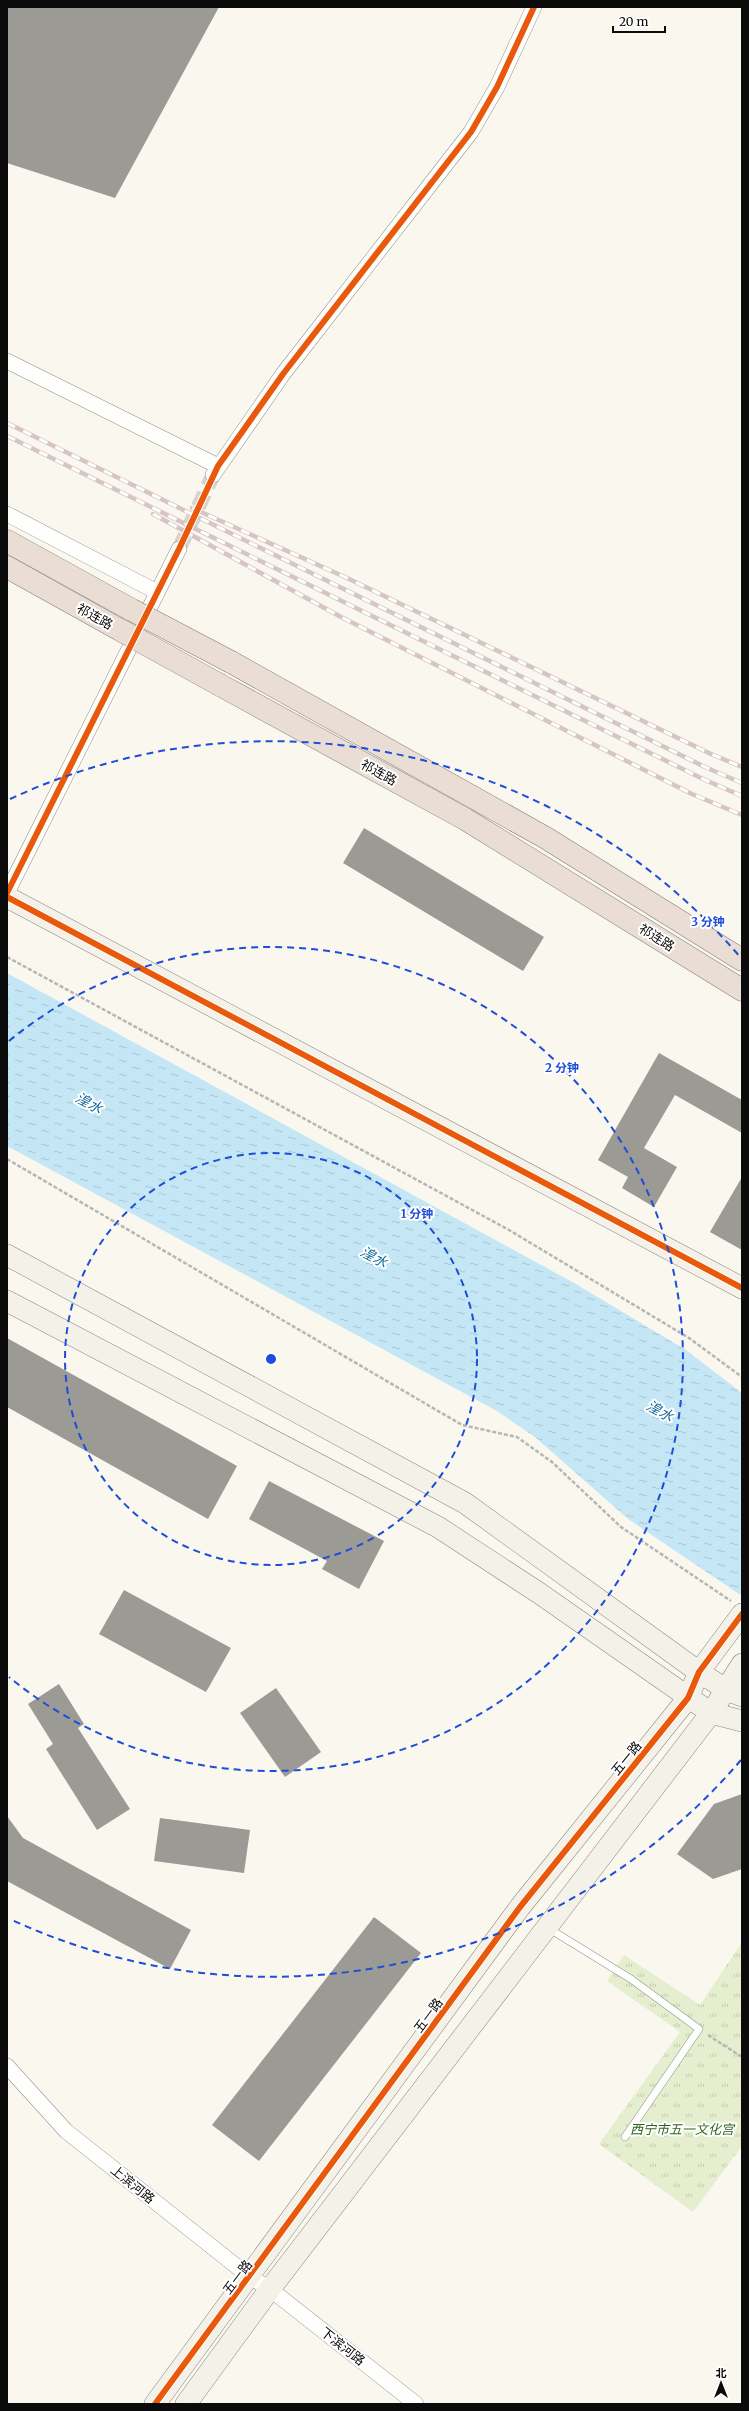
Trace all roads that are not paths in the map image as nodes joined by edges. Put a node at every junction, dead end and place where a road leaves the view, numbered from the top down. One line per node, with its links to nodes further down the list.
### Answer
1 (534, 7): 2 (street)
2 (7, 361)
3 (7, 514): 7 (street)
4 (7, 541): 10 (highway, 祁连路, bridge)
5 (179, 549): 7 (street)
6 (7, 567): 11 (highway, 祁连路, bridge)
7 (157, 592): 8 (street)
8 (7, 893)
9 (7, 897): 13 (street)
10 (742, 960)
11 (742, 990)
12 (7, 1255): 17 (street)
13 (742, 1288)
14 (7, 1301): 19 (street)
15 (739, 1609): 17 (street, 五一路)
16 (742, 1664): 18 (street)
17 (699, 1672): 18 (street); 19 (street, 五一路)
18 (734, 1693): 20 (street)
19 (688, 1698): 20 (street); 25 (street, 五一路)
20 (711, 1713): 21 (street); 22 (street)
21 (742, 1721)
22 (546, 1927): 24 (lane); 26 (street)
23 (7, 2066): 25 (street, 上滨河路)
24 (625, 2137)
25 (250, 2277): 26 (street, 上滨河路); 27 (street, 五一路)
26 (270, 2289): 28 (street); 29 (street, 下滨河路)
27 (155, 2404)
28 (186, 2404)
29 (416, 2404)

